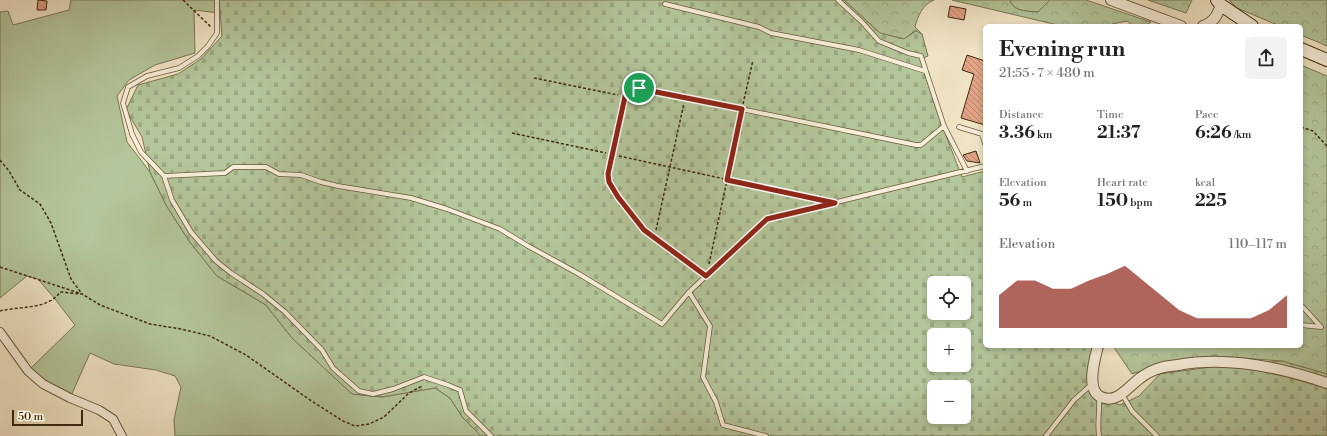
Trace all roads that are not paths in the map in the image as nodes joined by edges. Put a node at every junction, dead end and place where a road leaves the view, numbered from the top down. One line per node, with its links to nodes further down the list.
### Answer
1 (217, 0): 17 (lane)
2 (838, 0): 11 (lane)
3 (1111, 0): 6 (street)
4 (1219, 3): 7 (street); 8 (main road)
5 (665, 4): 11 (lane)
6 (1176, 24)
7 (1209, 24)
8 (1249, 24)
9 (1303, 50): 10 (main road)
10 (1327, 60)
11 (925, 71): 12 (lane)
12 (944, 126): 16 (lane); 18 (lane)
13 (959, 127): 14 (lane)
14 (983, 137)
15 (983, 167): 16 (lane)
16 (967, 171): 18 (lane)
17 (164, 176): 19 (lane); 29 (lane)
18 (706, 276): 19 (lane)
19 (689, 292): 30 (lane)
20 (1303, 307): 21 (lane)
21 (1303, 325)
22 (0, 332): 28 (street)
23 (1098, 348): 24 (street)
24 (1092, 383): 27 (street); 31 (lane)
25 (1327, 383): 26 (street)
26 (1122, 394): 27 (street); 33 (lane)
27 (1099, 396): 32 (lane)
28 (122, 436)
29 (491, 436)
30 (766, 436)
31 (1046, 436)
32 (1099, 436)
33 (1157, 436)

